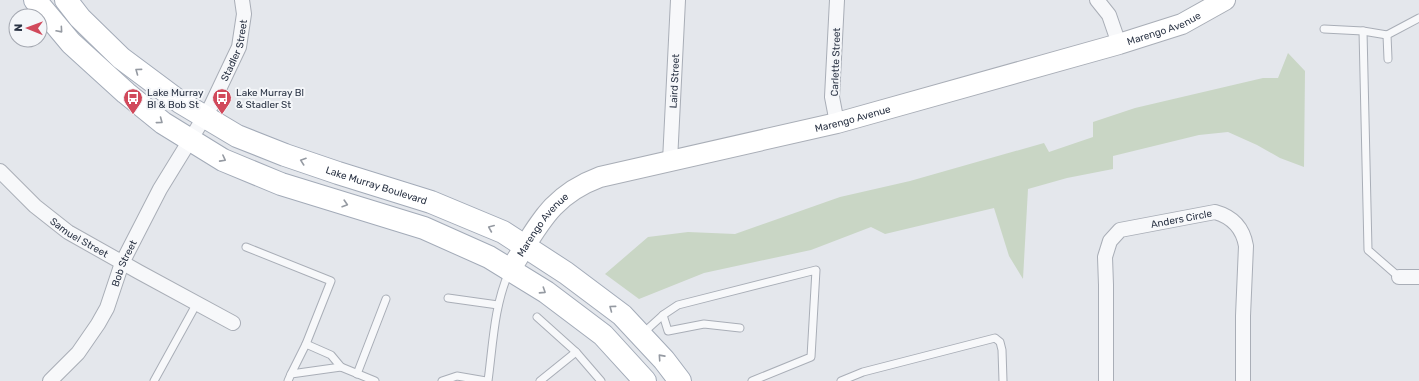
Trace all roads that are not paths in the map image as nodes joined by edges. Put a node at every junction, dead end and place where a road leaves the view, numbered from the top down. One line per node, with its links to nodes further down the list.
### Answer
1 (35, 0): 16 (main road, one-way to 16)
2 (66, 0): 14 (main road, Lake Murray Boulevard, one-way to 2)
3 (242, 0): 14 (street, Stadler Street)
4 (678, 0): 17 (street, Laird Street)
5 (837, 0): 15 (street, Carlette Street)
6 (1097, 0): 12 (street)
7 (1225, 0): 12 (street, Marengo Avenue)
8 (1419, 18): 11 (lane)
9 (1324, 28): 10 (lane)
10 (1363, 31): 11 (lane); 23 (lane)
11 (1387, 35): 13 (lane)
12 (1119, 44): 15 (street, Marengo Avenue)
13 (1388, 59)
14 (205, 117): 16 (street, Stadler Street); 20 (main road, Lake Murray Boulevard, one-way to 14)
15 (837, 123): 17 (street, Marengo Avenue)
16 (190, 139): 21 (street, Bob Street); 22 (main road, one-way to 22)
17 (670, 161): 20 (street, Marengo Avenue)
18 (0, 171): 21 (street, Samuel Street)
19 (246, 247): 34 (lane)
20 (525, 247): 22 (street, Marengo Avenue); 33 (main road, Lake Murray Boulevard, one-way to 20)
21 (122, 263): 27 (street, Samuel Street); 40 (street, Bob Street)
22 (510, 270): 28 (lane); 36 (main road, one-way to 36)
23 (1399, 277): 24 (street)
24 (1419, 277)
25 (448, 298): 28 (lane)
26 (386, 299): 38 (lane)
27 (197, 303): 31 (street, Samuel Street); 41 (lane)
28 (498, 304): 44 (lane)
29 (662, 315): 32 (lane); 33 (lane); 49 (lane)
30 (536, 317): 35 (lane)
31 (233, 323)
32 (740, 328)
33 (640, 335): 36 (main road); 48 (main road, Lake Murray Boulevard, one-way to 33)
34 (306, 344): 37 (lane); 39 (lane)
35 (576, 352): 45 (lane); 46 (lane)
36 (621, 355): 47 (main road)
37 (342, 367): 38 (lane); 39 (lane)
38 (357, 374): 42 (lane)
39 (289, 378)
40 (50, 381)
41 (154, 381)
42 (375, 381)
43 (442, 381): 44 (lane)
44 (487, 381)
45 (540, 381)
46 (601, 381)
47 (645, 381)
48 (680, 381)
49 (752, 381)
50 (840, 381): 51 (lane)
51 (1003, 381)
52 (1106, 381): 53 (street, Anders Circle)
53 (1243, 381)

